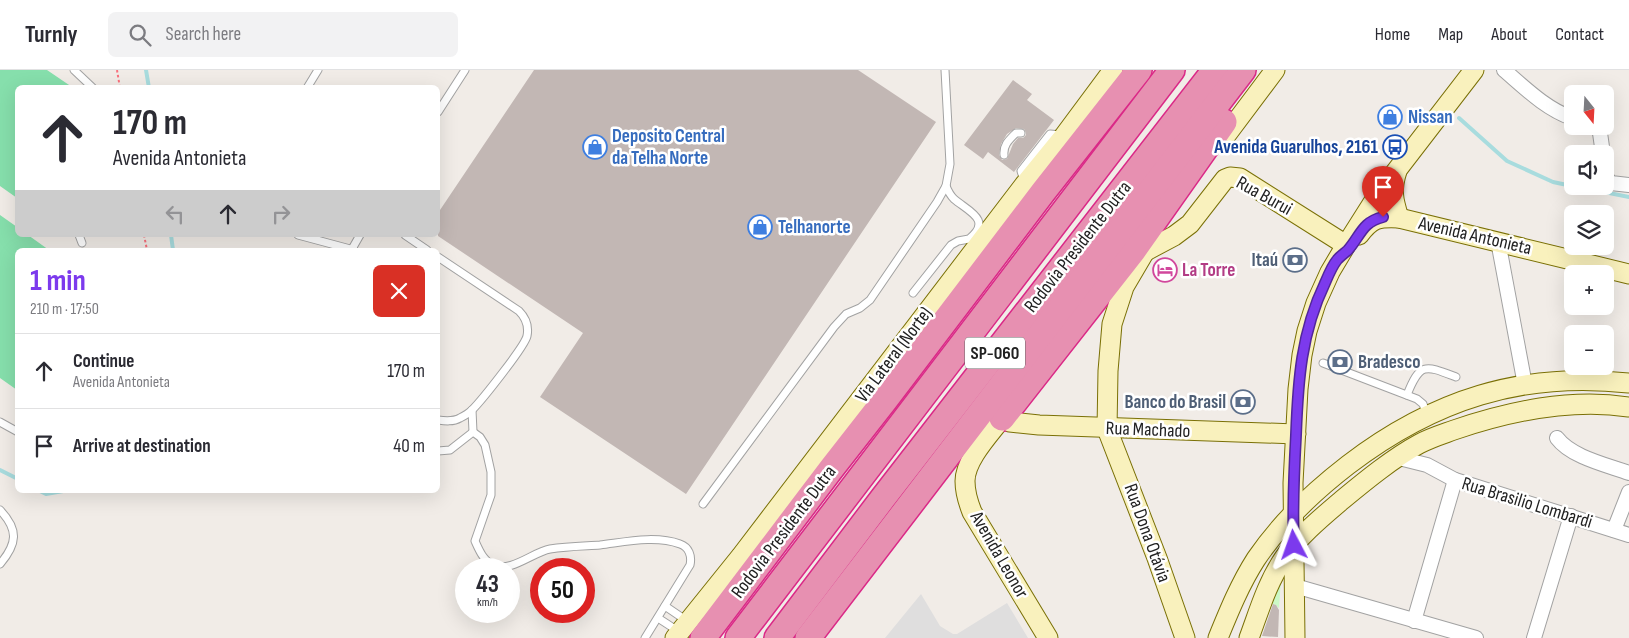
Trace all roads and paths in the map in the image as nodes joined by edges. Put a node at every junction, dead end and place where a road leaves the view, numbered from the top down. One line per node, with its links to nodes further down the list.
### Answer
1 (74, 70): 17 (lane)
2 (117, 70): 18 (path)
3 (318, 70): 19 (lane)
4 (465, 70): 21 (lane)
5 (945, 70): 30 (lane)
6 (1095, 70): 20 (main road)
7 (1113, 70): 20 (main road, Via Lateral (Norte))
8 (1139, 70): 32 (highway, Rodovia Presidente Dutra / SP-060)
9 (1159, 70): 32 (highway)
10 (1172, 70): 85 (highway, Rodovia Presidente Dutra / SP-060)
11 (1215, 70): 86 (highway, Rodovia Presidente Dutra / SP-060)
12 (1243, 70): 87 (highway, Rodovia Presidente Dutra / SP-060)
13 (1260, 70): 51 (highway)
14 (1275, 70): 38 (main road)
15 (1474, 70): 27 (main road)
16 (1504, 70): 22 (street)
17 (90, 85)
18 (120, 85)
19 (309, 85)
20 (1085, 107): 24 (main road, Via Lateral (Norte))
21 (440, 109)
22 (1564, 115)
23 (1021, 133): 26 (lane)
24 (1057, 135): 25 (lane); 82 (main road, Via Lateral (Norte))
25 (1042, 136)
26 (1004, 155)
27 (1398, 168): 31 (main road); 39 (main road)
28 (1614, 183): 29 (street)
29 (1629, 185)
30 (946, 186): 42 (lane); 69 (lane)
31 (1399, 218): 35 (main road, Avenida Antonieta); 39 (main road, Avenida Antonieta)
32 (1020, 223): 82 (highway, Rodovia Presidente Dutra / SP-060)
33 (306, 237): 36 (lane)
34 (408, 237): 37 (lane)
35 (1498, 241): 41 (main road, Avenida Antonieta); 46 (street)
36 (349, 248)
37 (425, 248)
38 (1144, 252): 39 (main road, Rua Burui); 54 (main road)
39 (1341, 252): 57 (main road)
40 (440, 258): 49 (lane)
41 (1629, 274)
42 (913, 293)
43 (1323, 364): 47 (lane)
44 (1456, 377): 47 (lane)
45 (1629, 383): 46 (main road)
46 (1525, 385): 50 (main road)
47 (1407, 395): 50 (lane)
48 (1629, 407): 59 (main road)
49 (472, 410): 52 (lane); 56 (lane)
50 (1427, 415): 60 (main road)
51 (1002, 418): 54 (main road, Rua Machado); 88 (main road, Avenida Leonor)
52 (440, 420)
53 (0, 422): 55 (lane)
54 (1107, 428): 57 (main road, Rua Machado); 89 (main road, Rua Dona Otávia)
55 (15, 430)
56 (473, 432): 61 (lane); 78 (lane)
57 (1296, 434): 68 (main road)
58 (1557, 438): 64 (street)
59 (1420, 443): 62 (main road); 63 (street)
60 (1373, 446): 65 (main road); 68 (main road)
61 (440, 452)
62 (1399, 458): 63 (street, Rua Brasilio Lombardi); 65 (main road)
63 (1427, 465): 66 (street, Rua Brasilio Lombardi)
64 (1629, 473)
65 (1368, 479): 71 (main road)
66 (1455, 480): 72 (street, Rua Brasilio Lombardi); 80 (street)
67 (1629, 492): 73 (street)
68 (1296, 502): 71 (main road); 75 (main road); 81 (main road)
69 (704, 504)
70 (0, 510): 76 (lane)
71 (1323, 516): 75 (main road)
72 (1571, 516): 73 (street, Rua Brasilio Lombardi); 92 (street)
73 (1614, 530): 74 (street, Rua Brasilio Lombardi)
74 (1629, 535)
75 (1294, 545): 77 (main road); 83 (main road)
76 (0, 564)
77 (1295, 586): 80 (street); 90 (main road)
78 (665, 606): 79 (lane); 82 (lane)
79 (658, 618): 82 (lane); 84 (lane)
80 (1414, 621): 91 (street)
81 (1221, 631): 83 (main road)
82 (686, 632)
83 (1251, 632)
84 (645, 638)
85 (738, 638)
86 (777, 638)
87 (808, 638)
88 (1048, 638)
89 (1185, 638)
90 (1295, 638)
91 (1476, 638)
92 (1534, 638)

